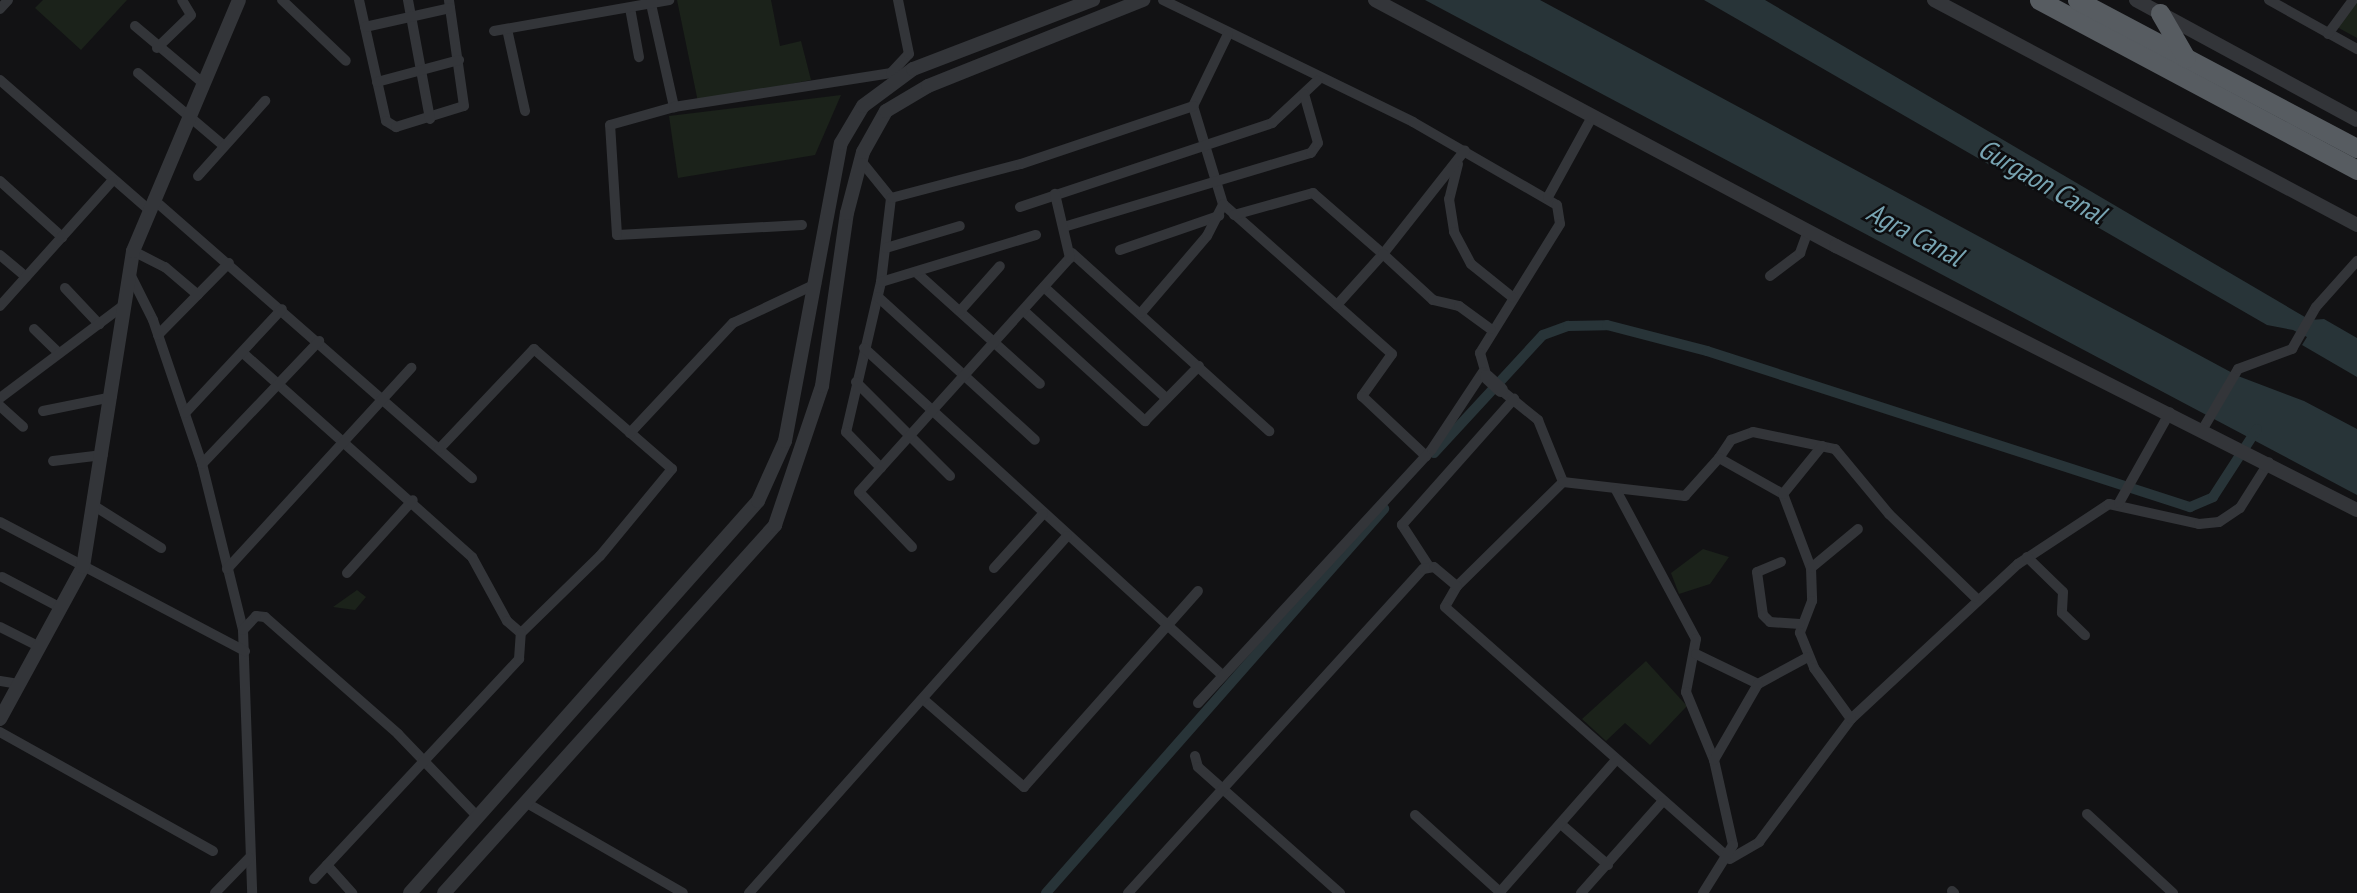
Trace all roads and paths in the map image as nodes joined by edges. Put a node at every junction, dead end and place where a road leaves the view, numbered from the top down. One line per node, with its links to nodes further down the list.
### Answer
1 (8, 0): 22 (street)
2 (182, 0): 31 (street)
3 (239, 0): 42 (street)
4 (282, 0): 36 (street)
5 (359, 0): 26 (street)
6 (408, 0): 24 (street)
7 (669, 0): 20 (street)
8 (898, 0): 46 (street)
9 (1093, 0): 91 (street)
10 (1143, 0): 56 (street)
11 (1163, 0): 29 (street)
12 (1375, 0): 49 (street)
13 (1934, 0): 71 (street)
14 (2039, 0): 57 (highway)
15 (2077, 0): 34 (highway)
16 (2136, 0): 23 (street)
17 (2353, 0): 30 (street)
18 (2272, 1): 30 (street)
19 (450, 4): 24 (street); 35 (street)
20 (651, 4): 21 (street); 46 (street)
21 (630, 8): 27 (street); 33 (street)
22 (0, 9)
23 (2161, 13): 34 (highway); 51 (street)
24 (411, 16): 26 (street); 37 (street)
25 (135, 26): 31 (street)
26 (365, 27): 41 (street)
27 (507, 29): 28 (street); 47 (street)
28 (494, 31)
29 (1228, 34): 40 (street); 45 (street)
30 (2328, 34): 32 (street)
31 (157, 48): 42 (street)
32 (2357, 50)
33 (639, 57)
34 (2186, 58): 54 (highway)
35 (459, 60): 37 (street); 50 (street)
36 (346, 61)
37 (421, 70): 41 (street); 50 (street)
38 (138, 73): 48 (street)
39 (0, 80): 60 (street)
40 (1317, 81): 43 (street); 55 (street)
41 (377, 82): 50 (street)
42 (203, 83): 48 (street)
43 (1304, 94): 52 (street); 61 (street)
44 (265, 101): 53 (street)
45 (1193, 106): 52 (street); 64 (street)
46 (674, 107): 70 (street)
47 (525, 111)
48 (189, 115): 53 (street); 65 (street)
49 (1592, 117): 63 (street); 74 (street)
50 (430, 119)
51 (2357, 120)
52 (1204, 141): 61 (street); 62 (street)
53 (224, 146): 58 (street)
54 (2357, 148)
55 (1462, 154): 63 (street); 81 (street); 96 (street)
56 (861, 161): 64 (street); 199 (street)
57 (2357, 170)
58 (198, 176)
59 (0, 181): 76 (street)
60 (112, 181): 65 (street); 76 (street)
61 (1216, 181): 66 (street); 73 (street)
62 (1055, 194): 67 (street); 73 (street)
63 (1548, 197): 96 (street)
64 (891, 198): 77 (street)
65 (151, 204): 79 (street); 84 (street)
66 (1223, 204): 68 (street); 69 (street)
67 (1020, 207)
68 (1234, 215): 81 (street); 98 (street)
69 (1219, 216): 78 (street); 103 (street)
70 (802, 225)
71 (2357, 225)
72 (960, 226): 77 (street)
73 (1068, 226): 80 (street)
74 (1808, 231): 88 (street); 129 (street)
75 (1036, 235): 87 (street)
76 (62, 237): 89 (street)
77 (886, 248): 90 (street)
78 (1120, 250)
79 (133, 251): 86 (street); 94 (street)
80 (1072, 253): 92 (street); 103 (street)
81 (1383, 254): 98 (street); 105 (street)
82 (0, 255): 89 (street)
83 (2357, 261): 132 (street)
84 (229, 263): 94 (street); 100 (street)
85 (1000, 266): 102 (street)
86 (130, 272): 97 (street); 107 (street)
87 (918, 274): 90 (street); 102 (street)
88 (1770, 276)
89 (26, 277): 99 (street)
90 (881, 282): 95 (street)
91 (816, 284): 134 (street); 203 (street)
92 (1044, 287): 101 (street); 124 (street)
93 (65, 288): 104 (street)
94 (198, 295): 107 (street)
95 (878, 297): 110 (street); 116 (street)
96 (1512, 297): 105 (street)
97 (124, 305): 104 (street); 121 (street)
98 (1337, 305): 141 (street)
99 (0, 306)
100 (282, 309): 108 (street); 112 (street)
101 (1024, 311): 109 (street); 124 (street)
102 (960, 312): 109 (street)
103 (1141, 313): 113 (street)
104 (99, 324): 111 (street)
105 (1491, 328): 115 (street)
106 (34, 330): 111 (street)
107 (158, 335): 130 (street)
108 (319, 341): 118 (street); 123 (street)
109 (996, 344): 116 (street); 119 (street)
110 (864, 348): 117 (street); 128 (street)
111 (59, 353): 122 (street)
112 (243, 353): 118 (street); 130 (street)
113 (1199, 366): 124 (street); 133 (street)
114 (411, 368): 123 (street)
115 (1485, 374): 120 (street); 141 (street)
116 (966, 378): 128 (street); 136 (street)
117 (856, 382): 135 (street); 146 (street)
118 (278, 383): 137 (street); 145 (street)
119 (1040, 384)
120 (1501, 390): 125 (street)
121 (112, 397): 127 (street); 140 (street)
122 (0, 398)
123 (384, 398): 137 (street); 139 (street)
124 (1167, 399)
125 (1514, 399): 149 (street); 164 (street)
126 (0, 406): 131 (street)
127 (43, 411)
128 (934, 412): 135 (street); 156 (street)
129 (2171, 412): 132 (street); 153 (street)
130 (185, 413): 145 (street)
131 (23, 427)
132 (2204, 427): 144 (street)
133 (1269, 431)
134 (630, 433): 139 (street); 179 (street)
135 (910, 437): 146 (street); 147 (street)
136 (1035, 440)
137 (345, 442): 152 (street); 168 (street)
138 (1822, 446): 142 (street); 151 (street); 173 (street)
139 (440, 448): 148 (street)
140 (103, 455): 143 (street); 154 (street)
141 (1426, 456): 185 (street)
142 (1719, 458): 150 (street); 151 (street)
143 (53, 461)
144 (2269, 462): 153 (street); 155 (street)
145 (202, 464): 168 (street)
146 (881, 468): 160 (street)
147 (950, 476)
148 (472, 478)
149 (1563, 482): 150 (street); 171 (street)
150 (1616, 490): 183 (street)
151 (1783, 494): 167 (street)
152 (413, 500): 169 (street); 179 (street)
153 (2119, 503): 162 (street)
154 (96, 507): 161 (street); 165 (street)
155 (2357, 510)
156 (1043, 514): 159 (street); 166 (street)
157 (0, 522): 165 (street)
158 (1858, 529): 167 (street)
159 (1067, 536): 177 (street); 189 (street)
160 (912, 547)
161 (161, 548)
162 (2027, 557): 173 (street); 180 (street)
163 (1781, 562): 175 (street)
164 (1428, 565): 171 (street); 198 (street)
165 (83, 567): 174 (street); 182 (street)
166 (994, 568)
167 (1811, 568): 175 (street)
168 (227, 569): 178 (street)
169 (347, 573)
170 (2, 578): 174 (street)
171 (1457, 586): 196 (street)
172 (1198, 591): 177 (street)
173 (1975, 597): 192 (street)
174 (61, 607): 181 (street)
175 (1800, 624): 184 (street)
176 (0, 627): 181 (street)
177 (1166, 629): 185 (street); 189 (street)
178 (243, 630): 182 (street); 195 (street)
179 (521, 633): 195 (street)
180 (2085, 635)
181 (40, 647): 187 (street)
182 (244, 651): 206 (street)
183 (1696, 654): 188 (street); 197 (street)
184 (1808, 657): 188 (street); 192 (street)
185 (1223, 676): 190 (street)
186 (0, 681): 187 (street)
187 (19, 684): 191 (street)
188 (1758, 684): 197 (street)
189 (923, 699): 218 (street)
190 (1198, 703)
191 (0, 719)
192 (1851, 719): 207 (street)
193 (0, 732): 205 (street)
194 (1195, 756): 198 (street)
195 (423, 760): 203 (street); 208 (street)
196 (1616, 760): 200 (street); 204 (street)
197 (1714, 760): 207 (street)
198 (1221, 788): 219 (street); 220 (street)
199 (526, 802): 216 (street); 217 (street)
200 (1662, 802): 207 (street); 209 (street)
201 (2087, 814): 223 (street)
202 (1415, 815): 211 (street)
203 (478, 817): 215 (street)
204 (1562, 825): 209 (street); 211 (street)
205 (213, 851)
206 (249, 858): 212 (street); 213 (street)
207 (1730, 859): 222 (street)
208 (327, 865): 210 (street); 214 (street)
209 (1608, 865): 221 (street)
210 (314, 879)
211 (1501, 892)
212 (215, 893)
213 (252, 893)
214 (352, 893)
215 (410, 893)
216 (444, 893)
217 (683, 893)
218 (749, 893)
219 (1128, 893)
220 (1340, 893)
221 (1581, 893)
222 (1703, 893)
223 (2173, 893)

